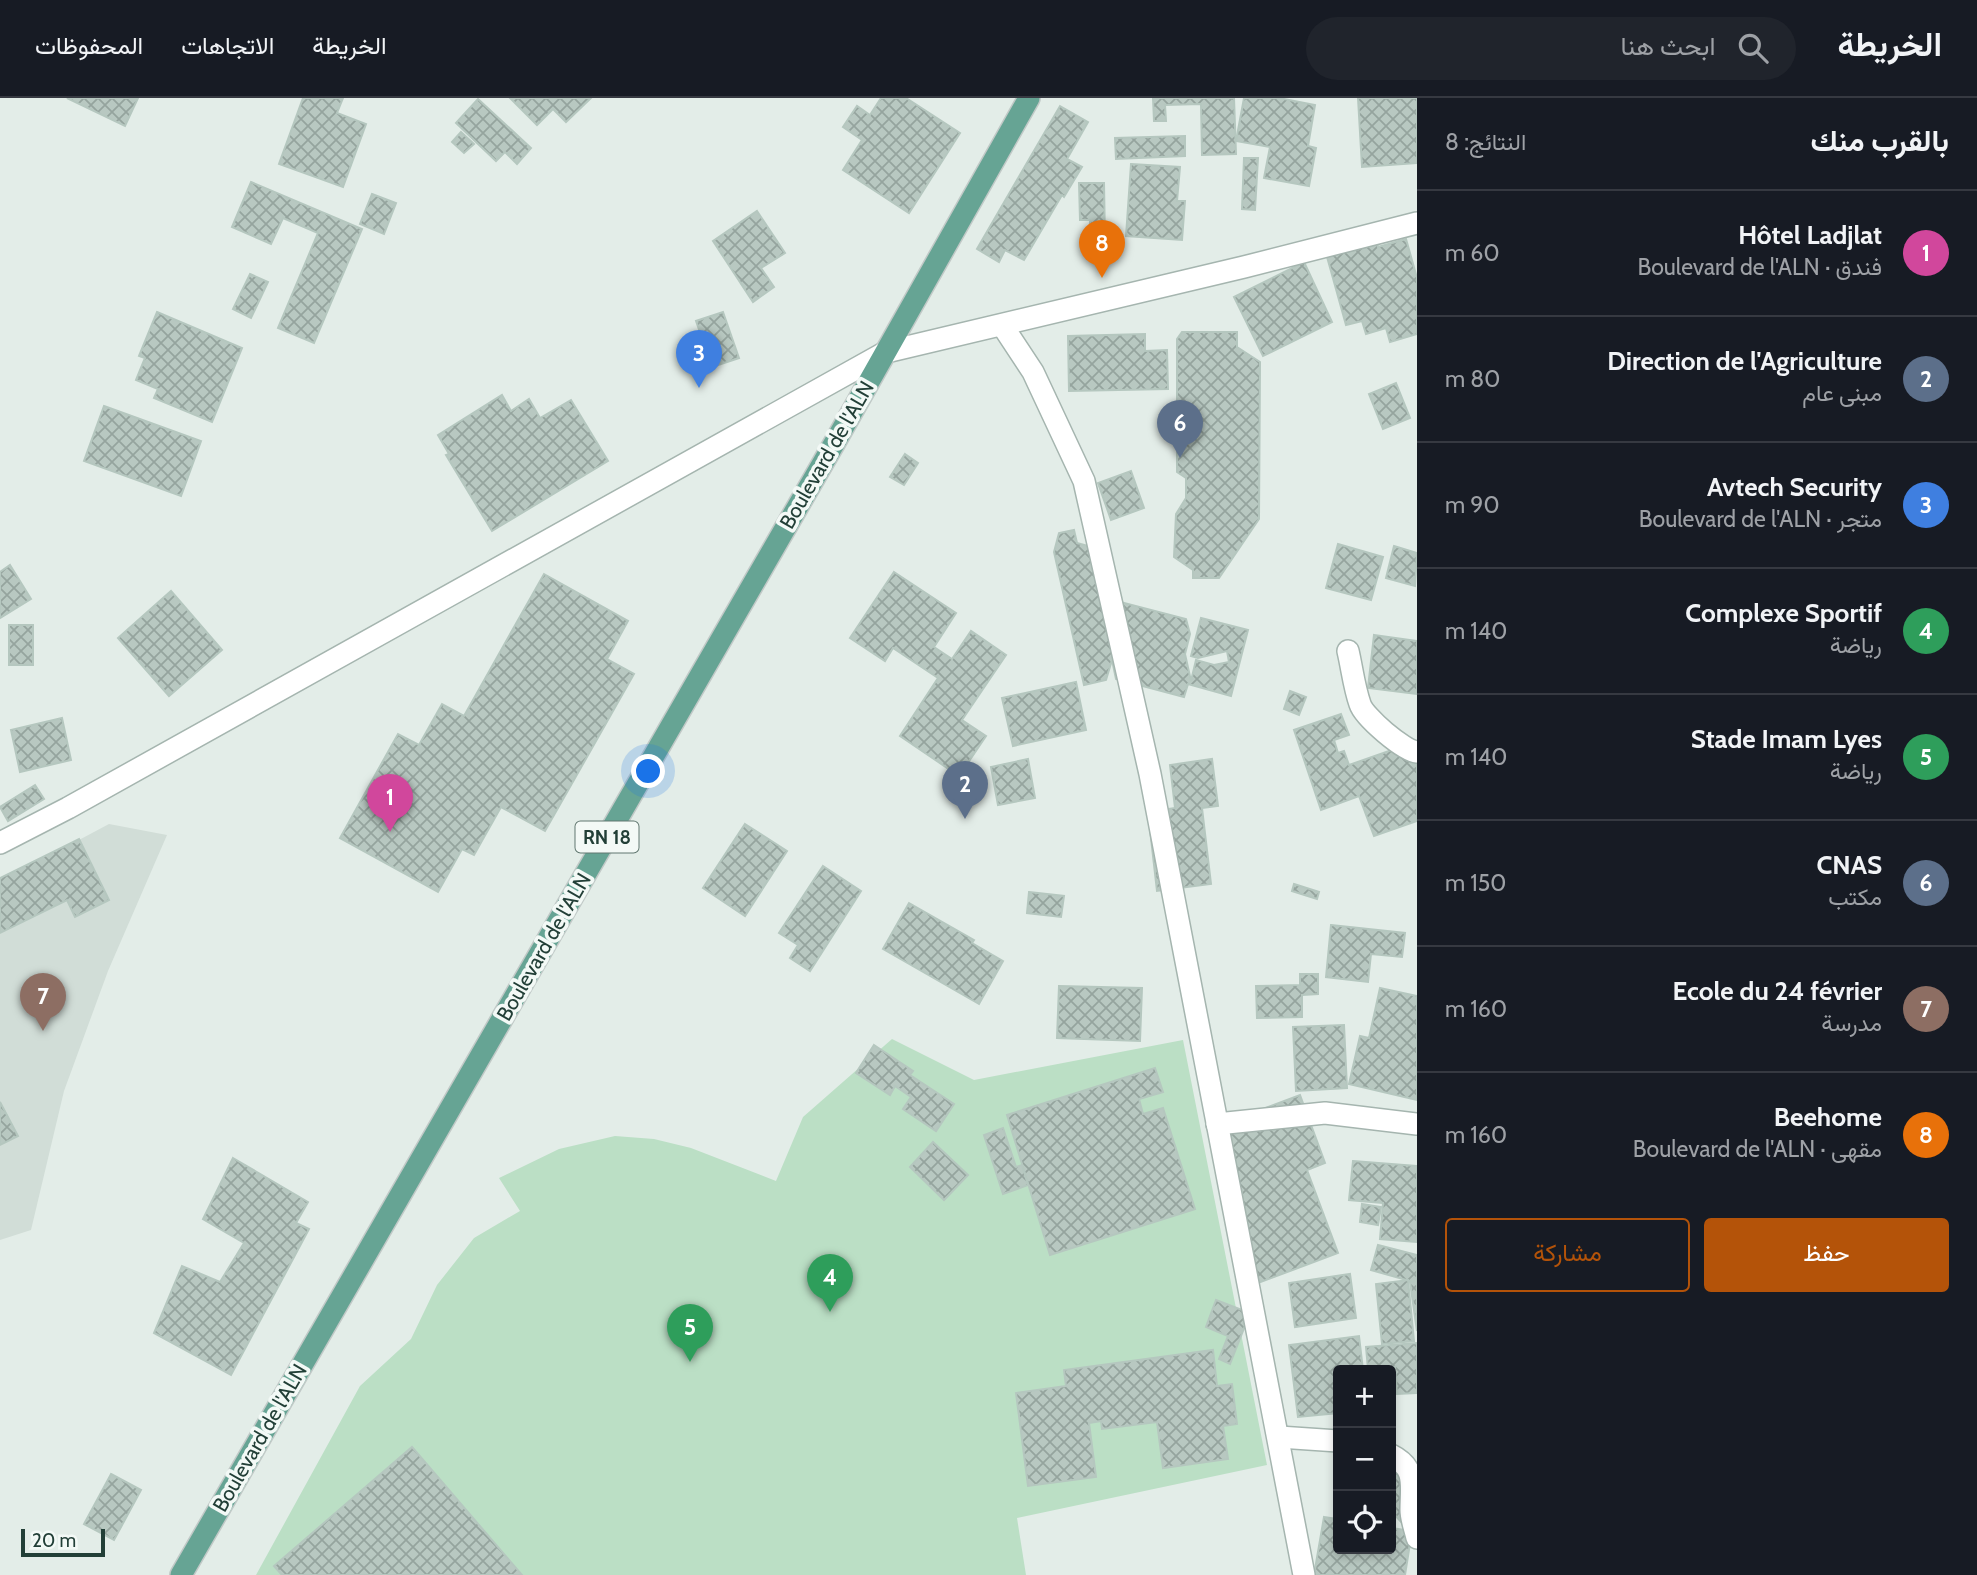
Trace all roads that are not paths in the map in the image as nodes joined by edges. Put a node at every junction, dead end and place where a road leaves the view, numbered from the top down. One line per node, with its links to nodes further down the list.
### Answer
1 (1029, 98): 4 (main road, Boulevard de l'ALN / RN 18)
2 (1417, 223): 3 (street)
3 (1002, 325): 4 (street); 8 (street)
4 (886, 352): 7 (street); 14 (main road, Boulevard de l'ALN / RN 18)
5 (1348, 651): 6 (street)
6 (1417, 752)
7 (0, 843)
8 (1217, 1124): 9 (street); 10 (street)
9 (1417, 1124)
10 (1279, 1437): 11 (street); 15 (street)
11 (1333, 1441)
12 (1396, 1458): 13 (street)
13 (1417, 1538)
14 (181, 1575)
15 (1304, 1575)

